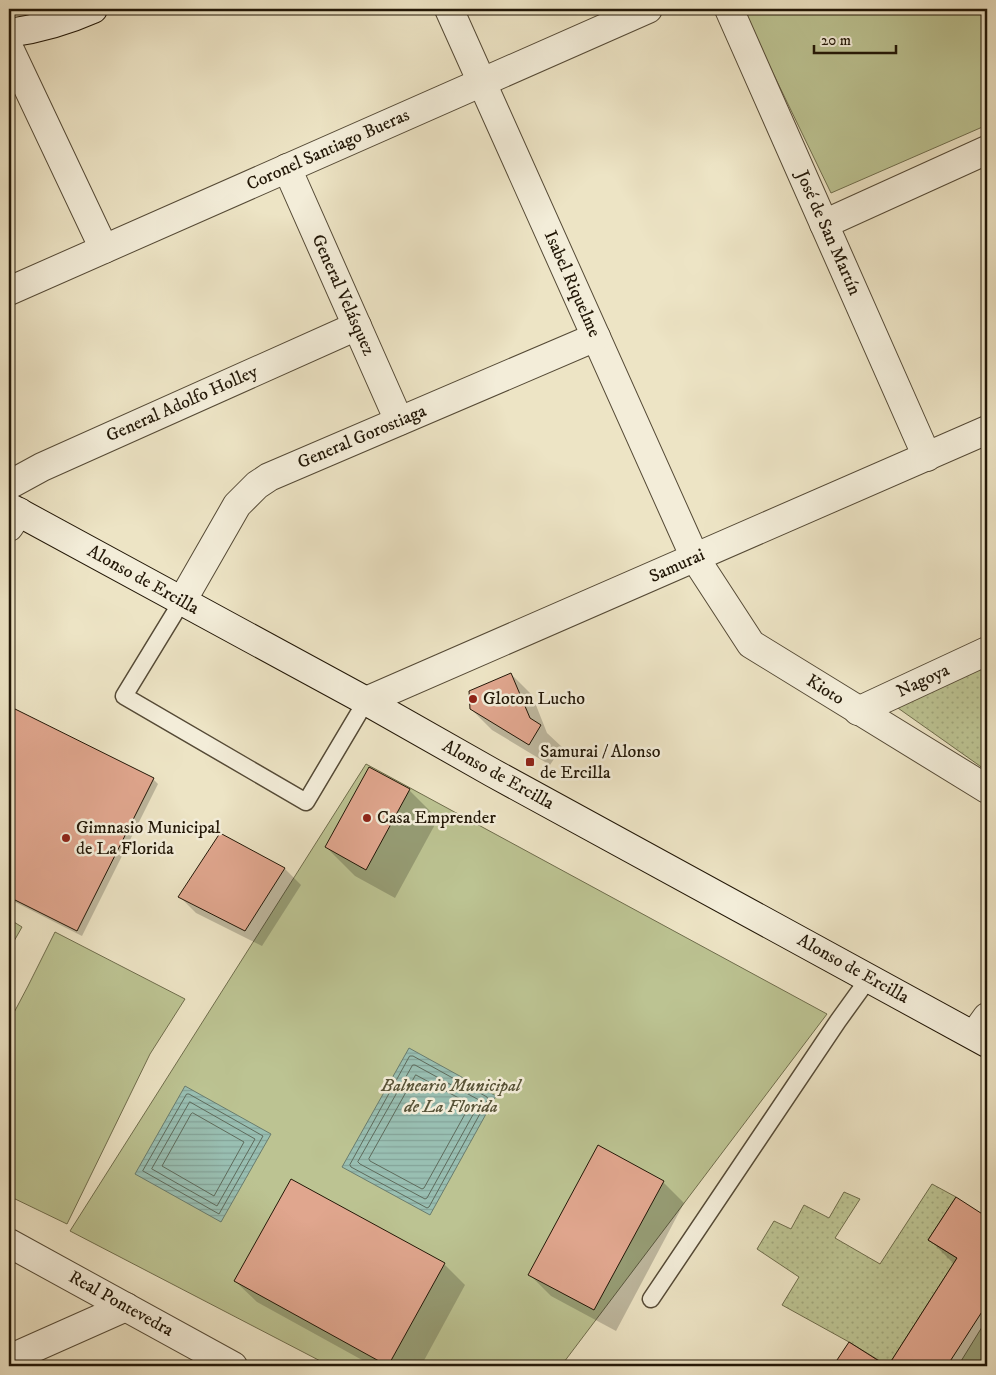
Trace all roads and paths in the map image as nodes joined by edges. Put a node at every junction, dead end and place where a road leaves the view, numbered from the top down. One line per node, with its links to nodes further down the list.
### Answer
1 (28, 9): 6 (street)
2 (94, 9): 7 (street)
3 (449, 9): 9 (street, Isabel Riquelme)
4 (648, 9): 9 (street, Coronel Santiago Bueras)
5 (729, 9): 12 (street, José de San Martín)
6 (9, 26)
7 (9, 33)
8 (9, 48): 13 (street)
9 (482, 82): 11 (street, Coronel Santiago Bueras); 16 (street, Isabel Riquelme)
10 (987, 150): 12 (street)
11 (287, 168): 13 (street, Coronel Santiago Bueras); 15 (street, General Velásquez)
12 (824, 224): 19 (street, José de San Martín)
13 (104, 249): 14 (street, Coronel Santiago Bueras)
14 (9, 291)
15 (357, 326): 17 (street, General Velásquez); 20 (street, General Adolfo Holley)
16 (596, 337): 17 (street, General Gorostiaga); 22 (street, Isabel Riquelme)
17 (399, 421): 23 (street, General Gorostiaga)
18 (987, 430): 19 (street, Samurai)
19 (927, 456): 22 (street, Samurai)
20 (9, 485)
21 (12, 515): 23 (street, Alonso de Ercilla)
22 (695, 558): 25 (street, Samurai); 26 (street, Kioto)
23 (182, 601): 25 (street, Alonso de Ercilla); 25 (lane)
24 (987, 651): 26 (street, Nagoya)
25 (366, 701): 28 (street, Alonso de Ercilla)
26 (858, 711): 27 (street, Kioto)
27 (987, 789)
28 (869, 978): 29 (street, Alonso de Ercilla); 31 (lane)
29 (983, 1032)
30 (9, 1243): 32 (street, Real Pontevedra)
31 (651, 1299)
32 (126, 1307): 33 (street); 34 (street, Real Pontevedra)
33 (9, 1359)
34 (233, 1366)

